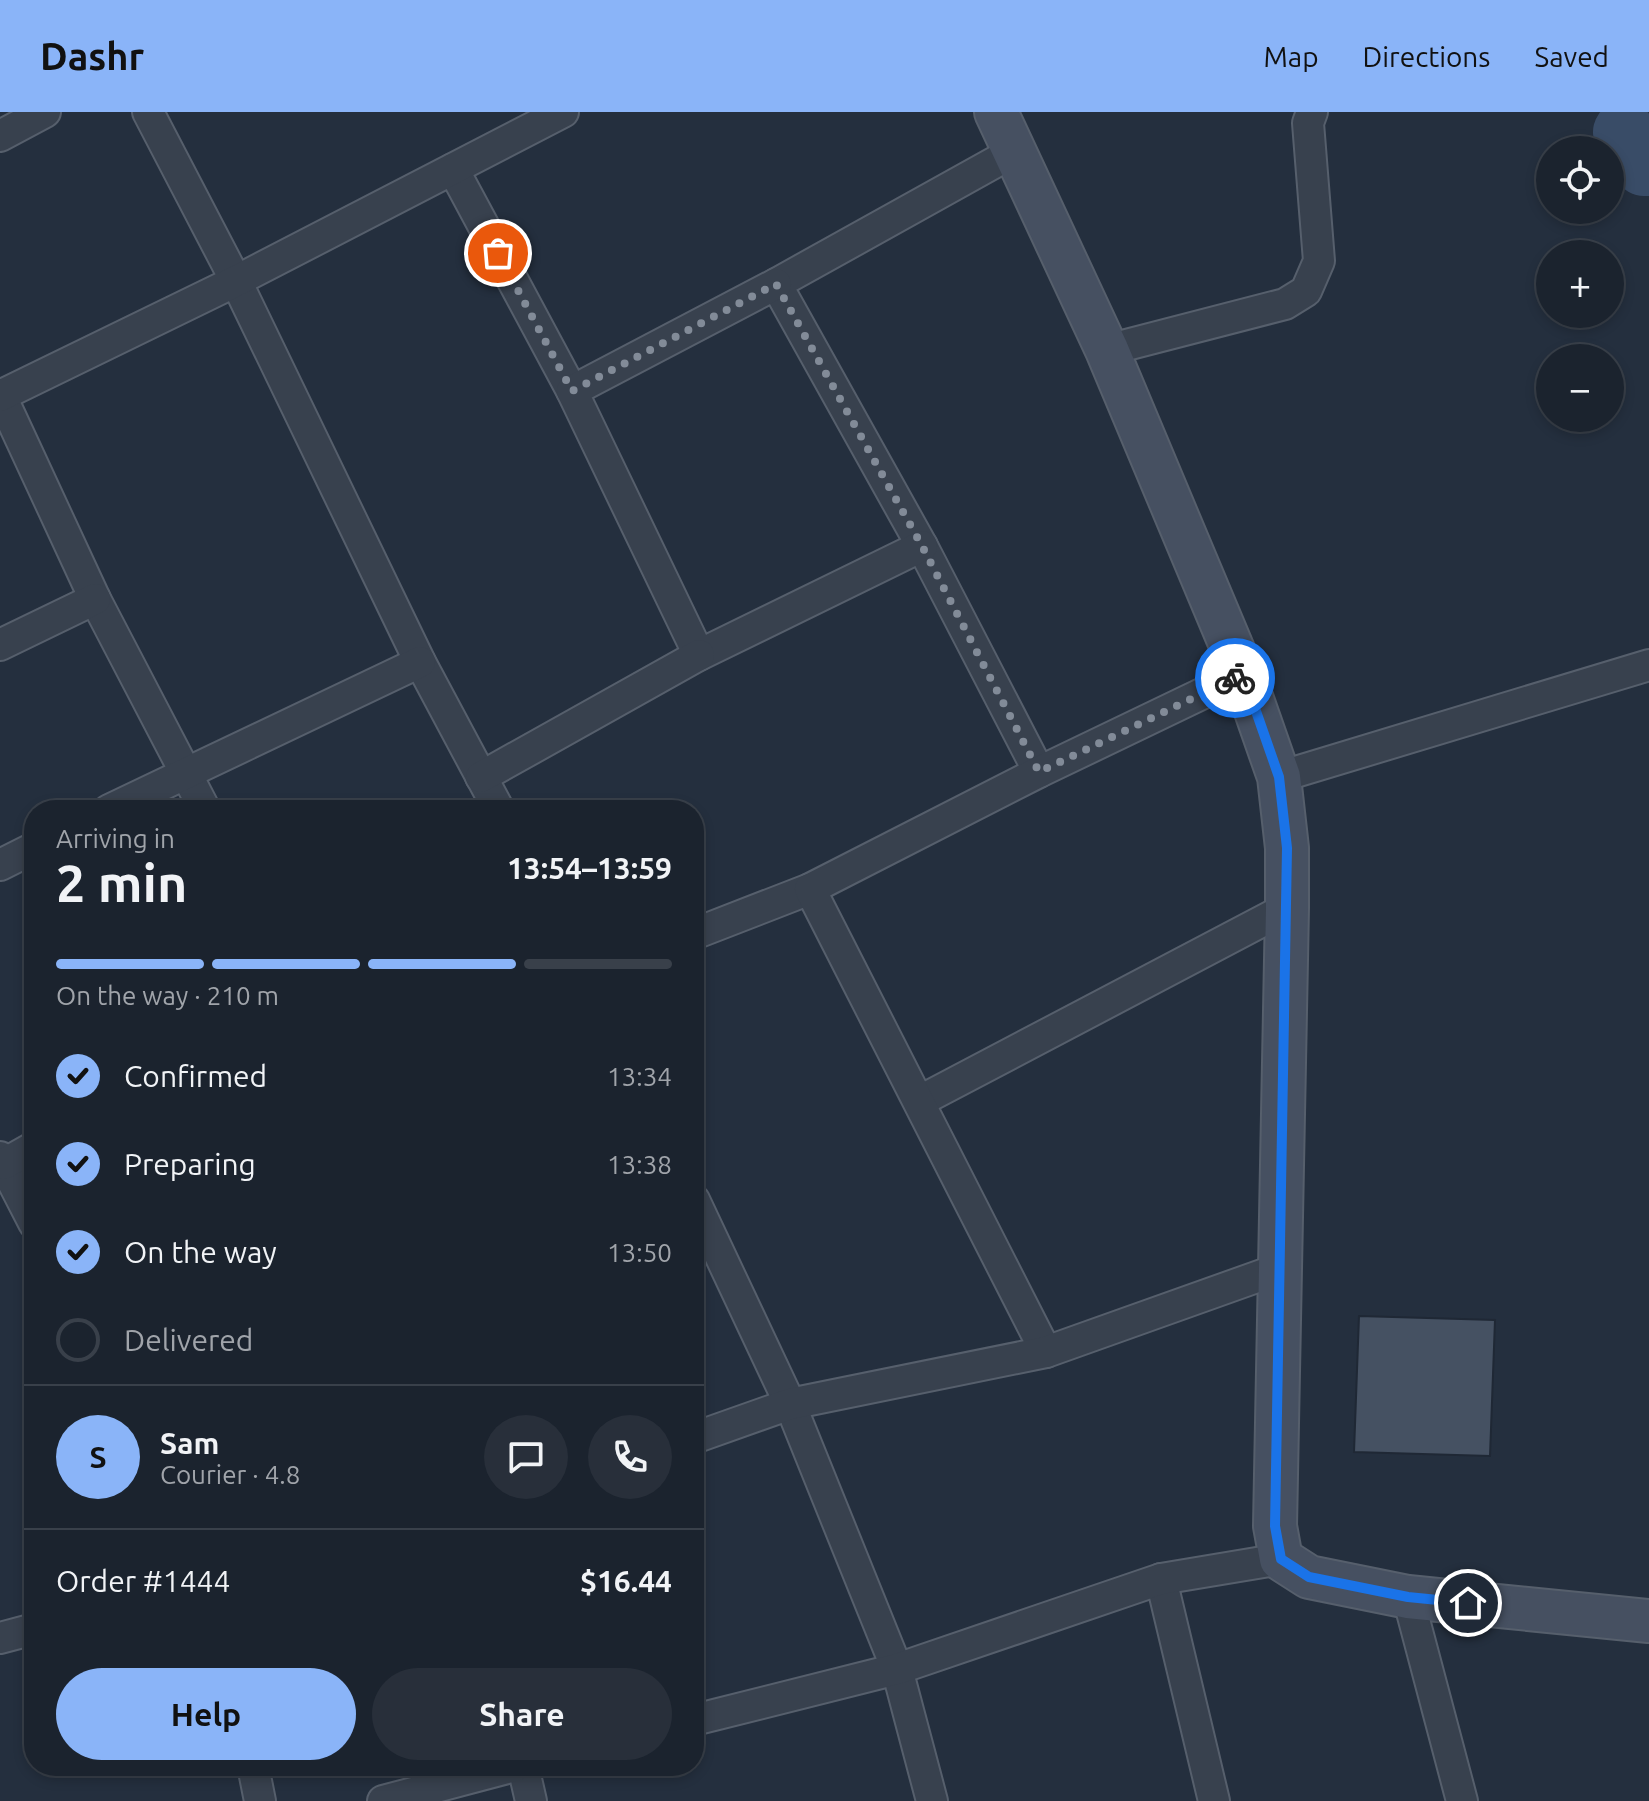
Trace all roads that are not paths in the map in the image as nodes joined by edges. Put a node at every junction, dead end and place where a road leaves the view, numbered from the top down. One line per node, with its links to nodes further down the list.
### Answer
1 (45, 112): 6 (street)
2 (148, 112): 9 (street)
3 (563, 112): 8 (street)
4 (996, 112): 7 (street)
5 (1312, 112): 11 (street)
6 (0, 136)
7 (1015, 151): 10 (street); 11 (street)
8 (453, 169): 9 (street); 12 (street)
9 (236, 281): 13 (street); 18 (street)
10 (776, 284): 12 (street); 14 (street)
11 (1107, 350): 20 (street)
12 (572, 391): 17 (street)
13 (0, 395): 15 (street)
14 (922, 546): 17 (street); 22 (street)
15 (95, 599): 16 (street); 21 (street)
16 (0, 645)
17 (699, 655): 23 (street)
18 (420, 662): 21 (street); 23 (street)
19 (1649, 665): 24 (street)
20 (1243, 674): 22 (street); 24 (street)
21 (186, 771): 25 (street); 26 (street)
22 (1039, 772): 30 (street)
23 (481, 777): 27 (street)
24 (1279, 777): 31 (street)
25 (129, 800)
26 (200, 800)
27 (494, 800)
28 (24, 853): 29 (street)
29 (0, 865)
30 (810, 889): 32 (street); 33 (street)
31 (1287, 908): 33 (street); 38 (street)
32 (704, 930)
33 (920, 1101): 39 (street)
34 (24, 1151): 35 (street)
35 (2, 1160): 36 (street)
36 (24, 1203)
37 (704, 1221): 40 (street)
38 (1279, 1269): 39 (street); 42 (street)
39 (1046, 1352): 40 (street)
40 (790, 1404): 41 (street); 48 (street)
41 (704, 1434)
42 (1281, 1559): 43 (street); 44 (street)
43 (1161, 1579): 48 (street); 57 (street)
44 (1408, 1597): 45 (street); 58 (street)
45 (1649, 1621)
46 (24, 1632): 47 (street)
47 (0, 1638)
48 (897, 1669): 49 (street); 56 (street)
49 (704, 1717)
50 (255, 1776): 53 (street)
51 (477, 1776): 54 (street)
52 (525, 1776): 55 (street)
53 (260, 1801)
54 (383, 1801)
55 (531, 1801)
56 (932, 1801)
57 (1214, 1801)
58 (1462, 1801)

